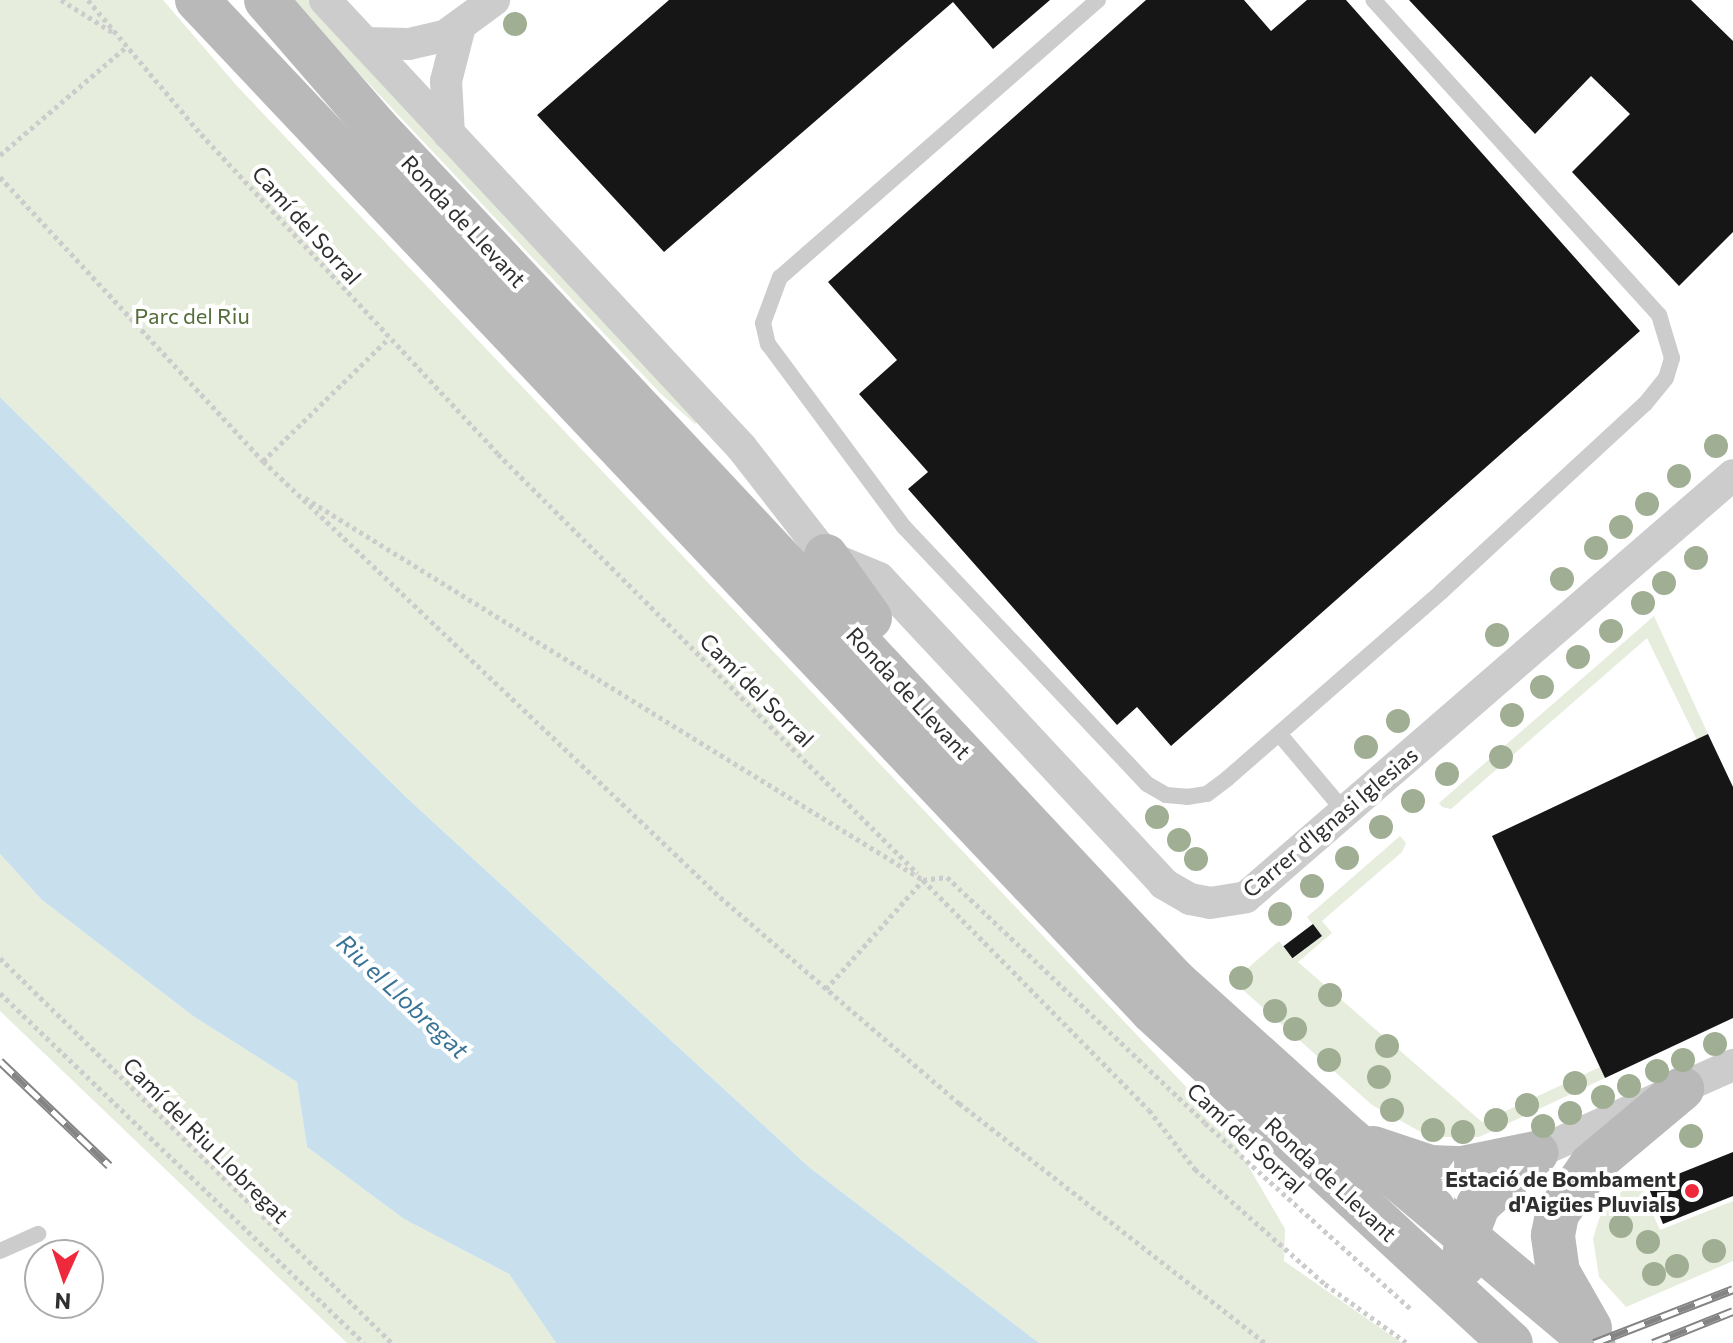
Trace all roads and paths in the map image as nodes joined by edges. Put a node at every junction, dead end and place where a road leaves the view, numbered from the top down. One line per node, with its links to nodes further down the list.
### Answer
1 (61, 0): 10 (path)
2 (88, 0): 10 (path, Camí del Sorral)
3 (197, 0): 35 (main road, Ronda de Llevant)
4 (266, 0): 22 (main road, Ronda de Llevant)
5 (325, 0): 11 (street)
6 (494, 0): 9 (street)
7 (1098, 0): 21 (lane)
8 (1373, 0): 21 (lane)
9 (459, 30): 11 (street); 13 (street)
10 (118, 36): 12 (path, Camí del Sorral)
11 (365, 43): 13 (street)
12 (127, 46): 14 (path); 16 (path, Camí del Sorral)
13 (449, 134): 20 (street)
14 (0, 155)
15 (0, 177): 17 (path)
16 (389, 338): 17 (path); 24 (path, Camí del Sorral)
17 (263, 461): 19 (path)
18 (1733, 475): 23 (street, Carrer d'Ignasi Iglesias)
19 (297, 493): 24 (path); 26 (path)
20 (826, 556): 22 (main road); 23 (street, Carrer d'Ignasi Iglesias)
21 (1281, 736): 23 (lane)
22 (972, 760): 30 (main road, Ronda de Llevant)
23 (1345, 812)
24 (923, 880): 26 (path); 36 (path, Camí del Sorral); 40 (path)
25 (0, 958): 38 (path, Camí del Riu Llobregat)
26 (826, 989): 39 (path)
27 (0, 993): 37 (path)
28 (1733, 1065): 29 (street)
29 (1682, 1089): 31 (street); 43 (main road)
30 (1349, 1138): 31 (main road); 33 (main road, Ronda de Llevant)
31 (1536, 1153): 33 (main road)
32 (38, 1234): 34 (lane)
33 (1466, 1237): 35 (main road); 42 (main road, Ronda de Llevant)
34 (0, 1251)
35 (1468, 1306): 41 (main road, Ronda de Llevant)
36 (1421, 1318)
37 (364, 1343)
38 (392, 1343)
39 (1265, 1343)
40 (1407, 1343)
41 (1511, 1343)
42 (1593, 1343)
43 (1600, 1343)

